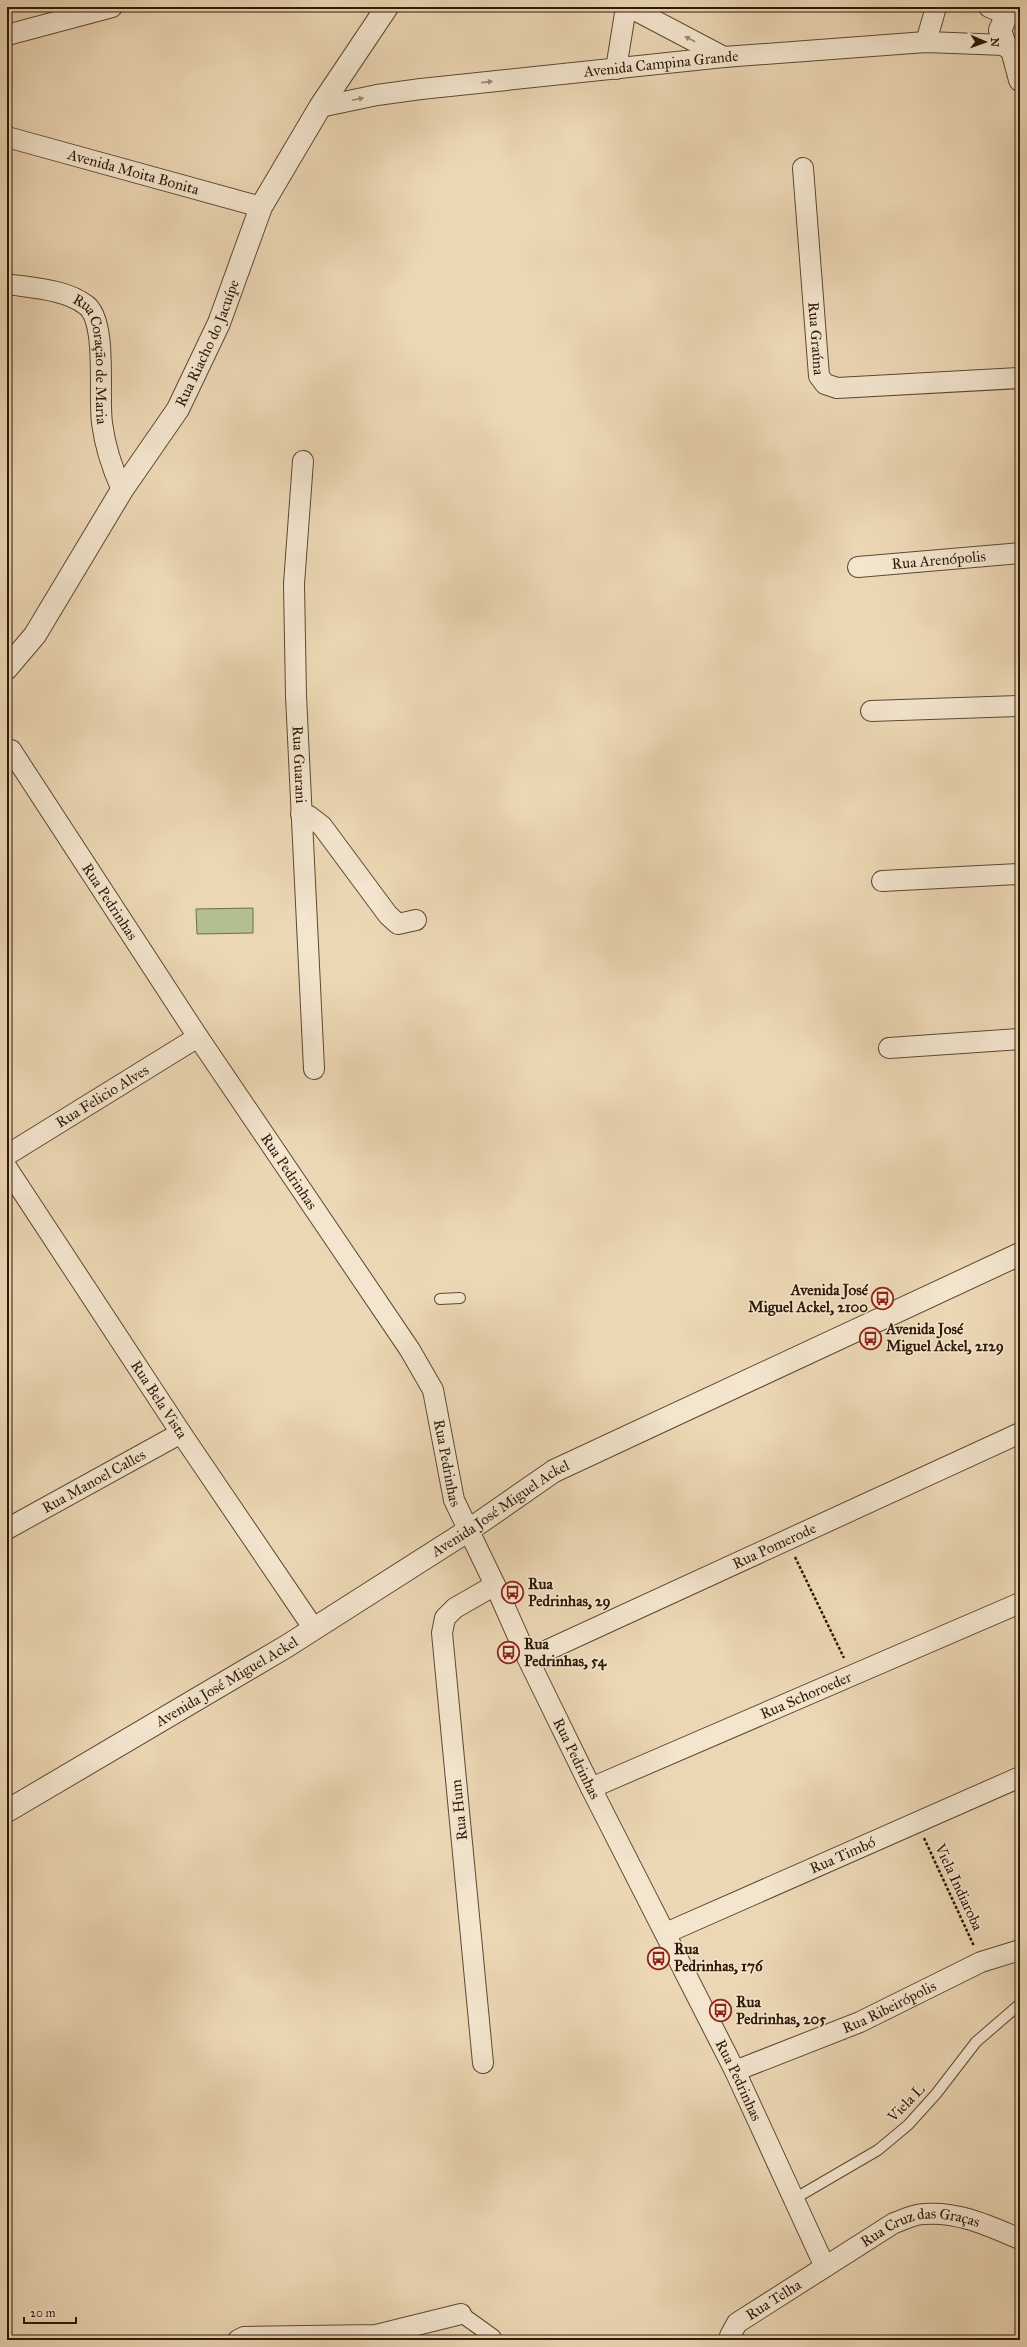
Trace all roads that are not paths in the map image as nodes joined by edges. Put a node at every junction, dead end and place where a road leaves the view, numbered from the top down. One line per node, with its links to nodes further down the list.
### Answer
1 (387, 7): 12 (street, Rua Riacho do Jacuípe)
2 (628, 7): 9 (street, one-way to 2); 10 (street)
3 (936, 7): 7 (street)
4 (99, 9): 6 (street)
5 (1009, 10): 8 (street)
6 (7, 35)
7 (926, 42): 8 (street, Avenida Campina Grande); 9 (street, Avenida Campina Grande)
8 (1012, 49): 11 (street)
9 (724, 57): 10 (street, Avenida Campina Grande)
10 (616, 69): 12 (street, Avenida Campina Grande, one-way to 10)
11 (1020, 80)
12 (320, 107): 15 (street, Rua Riacho do Jacuípe)
13 (7, 137): 15 (street, Avenida Moita Bonita)
14 (803, 168): 17 (street, Rua Graúna)
15 (261, 207): 19 (street, Rua Riacho do Jacuípe)
16 (7, 284): 19 (street, Rua Coração de Maria)
17 (1020, 378)
18 (303, 461): 26 (street, Rua Guarani)
19 (122, 490): 22 (street, Rua Riacho do Jacuípe)
20 (1020, 553): 21 (street, Rua Arenópolis)
21 (858, 567)
22 (7, 668)
23 (1020, 706): 24 (street)
24 (871, 711)
25 (11, 750): 30 (street, Rua Pedrinhas)
26 (301, 814): 29 (street); 33 (street, Rua Guarani)
27 (1020, 874): 28 (street)
28 (882, 881)
29 (416, 920)
30 (198, 1037): 34 (street, Rua Felicio Alves); 42 (street, Rua Pedrinhas)
31 (1020, 1039): 32 (street)
32 (889, 1048)
33 (314, 1069)
34 (7, 1154)
35 (7, 1168): 39 (street, Rua Bela Vista)
36 (1020, 1254): 42 (street, Avenida José Miguel Ackel)
37 (460, 1298): 38 (lane)
38 (440, 1300)
39 (181, 1433): 41 (street, Rua Manoel Calles); 45 (street, Rua Bela Vista)
40 (1020, 1433): 46 (street, Rua Pomerode)
41 (7, 1529)
42 (469, 1530): 43 (street, Rua Pedrinhas); 45 (street, Avenida José Miguel Ackel)
43 (496, 1585): 46 (street, Rua Pedrinhas); 53 (street, Rua Hum)
44 (1020, 1603): 48 (street, Rua Schoroeder)
45 (314, 1629): 49 (street, Avenida José Miguel Ackel)
46 (528, 1659): 48 (street, Rua Pedrinhas)
47 (1020, 1776): 50 (street, Rua Timbó)
48 (591, 1788): 50 (street, Rua Pedrinhas)
49 (7, 1811)
50 (666, 1933): 54 (street, Rua Pedrinhas)
51 (1020, 1950): 54 (street, Rua Ribeirópolis)
52 (1020, 2004): 55 (lane, Viela L)
53 (483, 2063)
54 (735, 2072): 55 (street, Rua Pedrinhas)
55 (794, 2199): 57 (street, Rua Pedrinhas)
56 (1020, 2239): 57 (street, Rua Cruz das Graças)
57 (825, 2266): 59 (street, Rua Telha)
58 (461, 2314): 60 (street); 61 (street)
59 (727, 2339)
60 (238, 2340)
61 (494, 2340)

